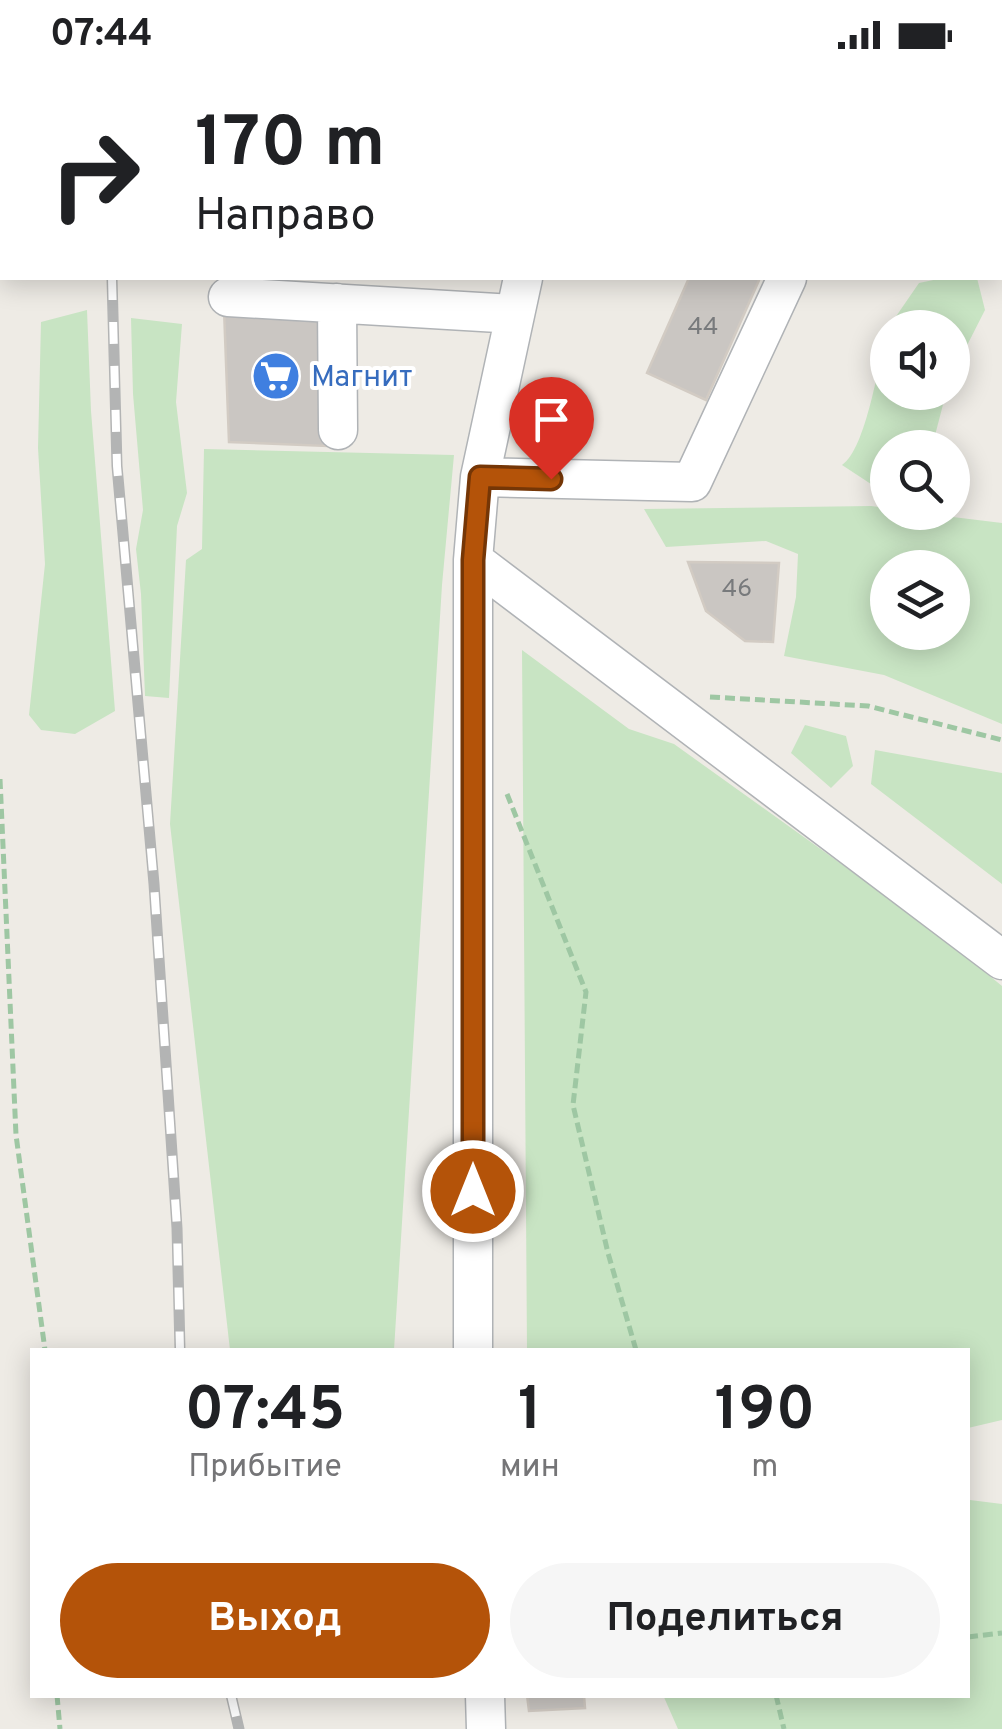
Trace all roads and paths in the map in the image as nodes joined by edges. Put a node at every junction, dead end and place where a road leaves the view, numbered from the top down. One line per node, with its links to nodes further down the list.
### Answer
1 (786, 280): 6 (street)
2 (519, 296): 4 (street); 6 (street)
3 (228, 297): 4 (street)
4 (337, 303): 5 (street)
5 (338, 430)
6 (480, 477): 7 (street)
7 (473, 560): 12 (street); 14 (street)
8 (702, 696): 9 (path)
9 (1002, 740)
10 (0, 779): 13 (path)
11 (501, 780): 15 (path)
12 (1002, 960)
13 (44, 1348)
14 (474, 1348)
15 (635, 1348)
16 (1002, 1634): 17 (path)
17 (970, 1637)
18 (58, 1698): 21 (path)
19 (485, 1698): 22 (street)
20 (777, 1698): 23 (path)
21 (60, 1729)
22 (486, 1729)
23 (784, 1729)

